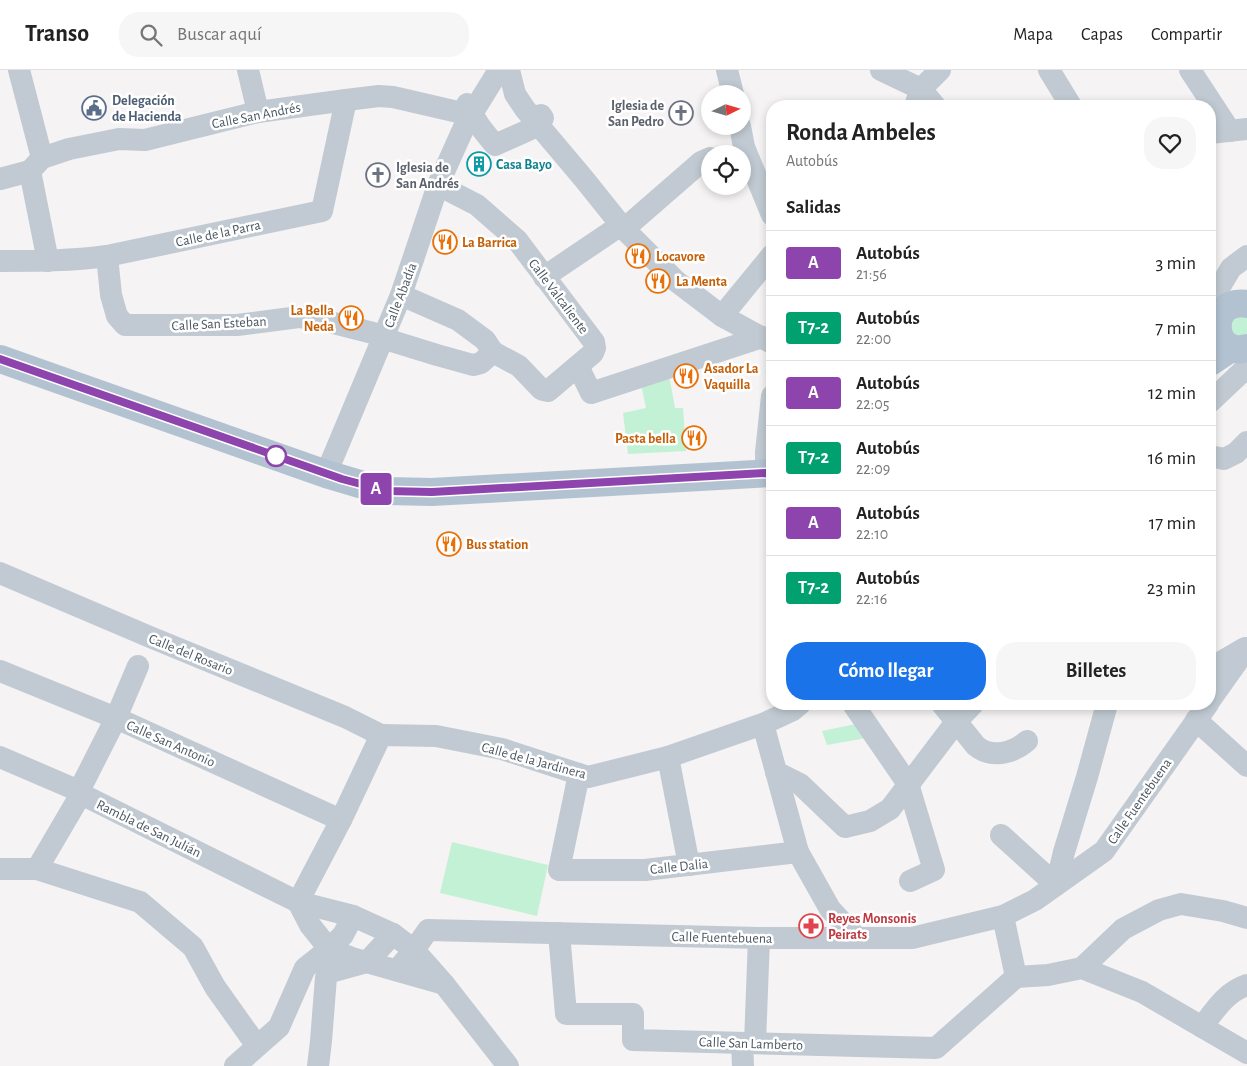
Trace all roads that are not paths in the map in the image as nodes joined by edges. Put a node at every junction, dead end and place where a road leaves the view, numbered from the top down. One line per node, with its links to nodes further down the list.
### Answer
1 (19, 70): 24 (street)
2 (248, 70): 18 (street)
3 (482, 70): 19 (street)
4 (499, 70): 19 (street, Calle Abadía)
5 (509, 70): 20 (street)
6 (524, 70): 20 (street)
7 (727, 70): 12 (street)
8 (881, 70): 13 (street)
9 (940, 70): 13 (street)
10 (1049, 70): 15 (street)
11 (1190, 70): 16 (street)
12 (730, 85)
13 (918, 98)
14 (346, 100): 18 (street, Calle San Andrés); 19 (street, Calle San Andrés); 29 (street, Calle de la Parra)
15 (1067, 100)
16 (1209, 100)
17 (1216, 111): 21 (street)
18 (258, 112): 24 (street, Calle San Andrés)
19 (471, 115): 20 (street); 26 (street, Calle Abadía)
20 (537, 124): 28 (street)
21 (1229, 131)
22 (736, 142): 27 (street)
23 (701, 162): 28 (street)
24 (36, 164): 25 (street, Calle San Andrés); 31 (street)
25 (0, 179)
26 (438, 185): 34 (street, Calle Valcaliente); 35 (street, Calle Abadía)
27 (766, 204)
28 (623, 227): 34 (street); 37 (street)
29 (107, 256): 31 (street, Calle de la Parra); 38 (street, Calle San Esteban)
30 (1247, 256): 36 (street)
31 (48, 260): 32 (street, Calle de la Parra)
32 (0, 261)
33 (766, 262): 37 (street)
34 (544, 277): 44 (street, Calle Valcaliente)
35 (401, 295): 38 (street, Calle Abadía); 42 (street)
36 (1229, 296): 41 (main road)
37 (722, 316): 39 (street)
38 (382, 338): 42 (street); 48 (street, Calle Abadía)
39 (766, 339)
40 (766, 340): 44 (street)
41 (1232, 351): 45 (street)
42 (492, 352): 44 (street, Calle Valcaliente)
43 (0, 359): 48 (main road)
44 (578, 366)
45 (1216, 388)
46 (1247, 442): 47 (street)
47 (1216, 457)
48 (326, 474): 49 (main road)
49 (766, 474)
50 (0, 573): 65 (street, Calle del Rosario)
51 (1247, 648): 52 (street); 55 (street)
52 (1216, 663)
53 (138, 666): 62 (street)
54 (0, 671): 62 (street, Calle San Antonio)
55 (1216, 692)
56 (792, 710): 64 (street, Calle de la Jardinera)
57 (857, 710): 72 (street)
58 (947, 710): 63 (street)
59 (967, 710): 63 (street)
60 (1105, 710): 81 (street)
61 (1202, 712): 69 (street); 81 (street, Calle Fuentebuena)
62 (116, 718): 73 (street); 74 (street, Calle San Antonio)
63 (956, 722): 66 (street); 72 (street)
64 (763, 724): 68 (street, Calle de la Jardinera); 70 (street)
65 (381, 735): 71 (street, Calle de la Jardinera); 74 (street)
66 (1027, 741)
67 (0, 757): 73 (street, Rambla de San Julián)
68 (668, 757): 71 (street, Calle de la Jardinera); 77 (street)
69 (1247, 766)
70 (776, 772): 72 (street); 76 (street)
71 (579, 774): 77 (street, Calle Dalia)
72 (908, 784): 80 (street)
73 (80, 793): 78 (street); 82 (street, Rambla de San Julián)
74 (341, 820): 82 (street)
75 (1001, 835): 81 (street)
76 (798, 852): 77 (street, Calle Dalia); 89 (street)
77 (689, 865)
78 (37, 868): 79 (street); 100 (street)
79 (0, 869)
80 (910, 881)
81 (1056, 885): 84 (street, Calle Fuentebuena)
82 (298, 902): 83 (street, Rambla de San Julián); 90 (street)
83 (353, 916): 87 (street, Rambla de San Julián); 90 (street)
84 (1003, 916): 89 (street, Calle Fuentebuena); 95 (street)
85 (1247, 918): 93 (street)
86 (559, 933): 88 (street, Calle Fuentebuena); 91 (street, Calle Fuentebuena); 99 (street, Calle San Lamberto)
87 (393, 934): 91 (street, Rambla de San Julián); 92 (street)
88 (759, 938): 89 (street, Calle Fuentebuena); 99 (street)
89 (857, 938)
90 (329, 949): 92 (street); 100 (street)
91 (414, 950): 94 (street, Calle Fuentebuena); 96 (street, Rambla de San Julián)
92 (367, 962): 94 (street); 105 (street)
93 (1082, 968): 95 (street); 98 (street)
94 (397, 970): 96 (street)
95 (1016, 977): 102 (street, Calle San Lamberto)
96 (444, 984): 103 (street, Rambla de San Julián)
97 (1247, 985): 98 (street)
98 (1202, 1027): 101 (street)
99 (749, 1043): 102 (street, Calle San Lamberto); 106 (street)
100 (257, 1046): 104 (street)
101 (1247, 1053)
102 (940, 1057)
103 (502, 1064)
104 (235, 1066)
105 (318, 1066)
106 (743, 1066)

